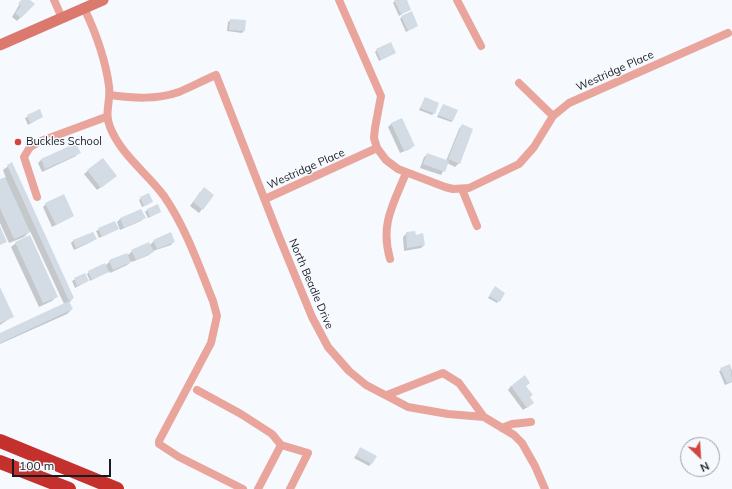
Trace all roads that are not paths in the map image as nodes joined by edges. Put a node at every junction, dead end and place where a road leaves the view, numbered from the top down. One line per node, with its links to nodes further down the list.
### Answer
1 (54, 0): 6 (street)
2 (102, 0): 5 (street)
3 (339, 0): 14 (street)
4 (457, 0): 9 (street)
5 (84, 8): 6 (street); 11 (street)
6 (62, 18): 8 (street)
7 (728, 33): 12 (street, Westridge Place)
8 (0, 45)
9 (481, 46)
10 (519, 83): 12 (street)
11 (110, 95): 13 (street); 18 (street, North Beadle Drive)
12 (553, 116): 16 (street, Westridge Place)
13 (106, 117): 17 (street); 31 (street)
14 (377, 148): 15 (street); 18 (street, Westridge Place)
15 (406, 173): 16 (street); 20 (street)
16 (462, 190): 19 (street)
17 (37, 197)
18 (265, 199): 22 (street, North Beadle Drive)
19 (477, 226)
20 (390, 259)
21 (197, 390): 27 (street)
22 (387, 395): 23 (street, North Beadle Drive); 23 (street)
23 (484, 417): 25 (street, North Beadle Drive)
24 (531, 422): 25 (street)
25 (502, 428): 34 (street, North Beadle Drive)
26 (0, 441): 30 (highway)
27 (281, 445): 32 (street); 33 (street)
28 (0, 462): 29 (highway)
29 (69, 489)
30 (117, 489)
31 (243, 489)
32 (258, 489)
33 (290, 489)
34 (544, 489)

